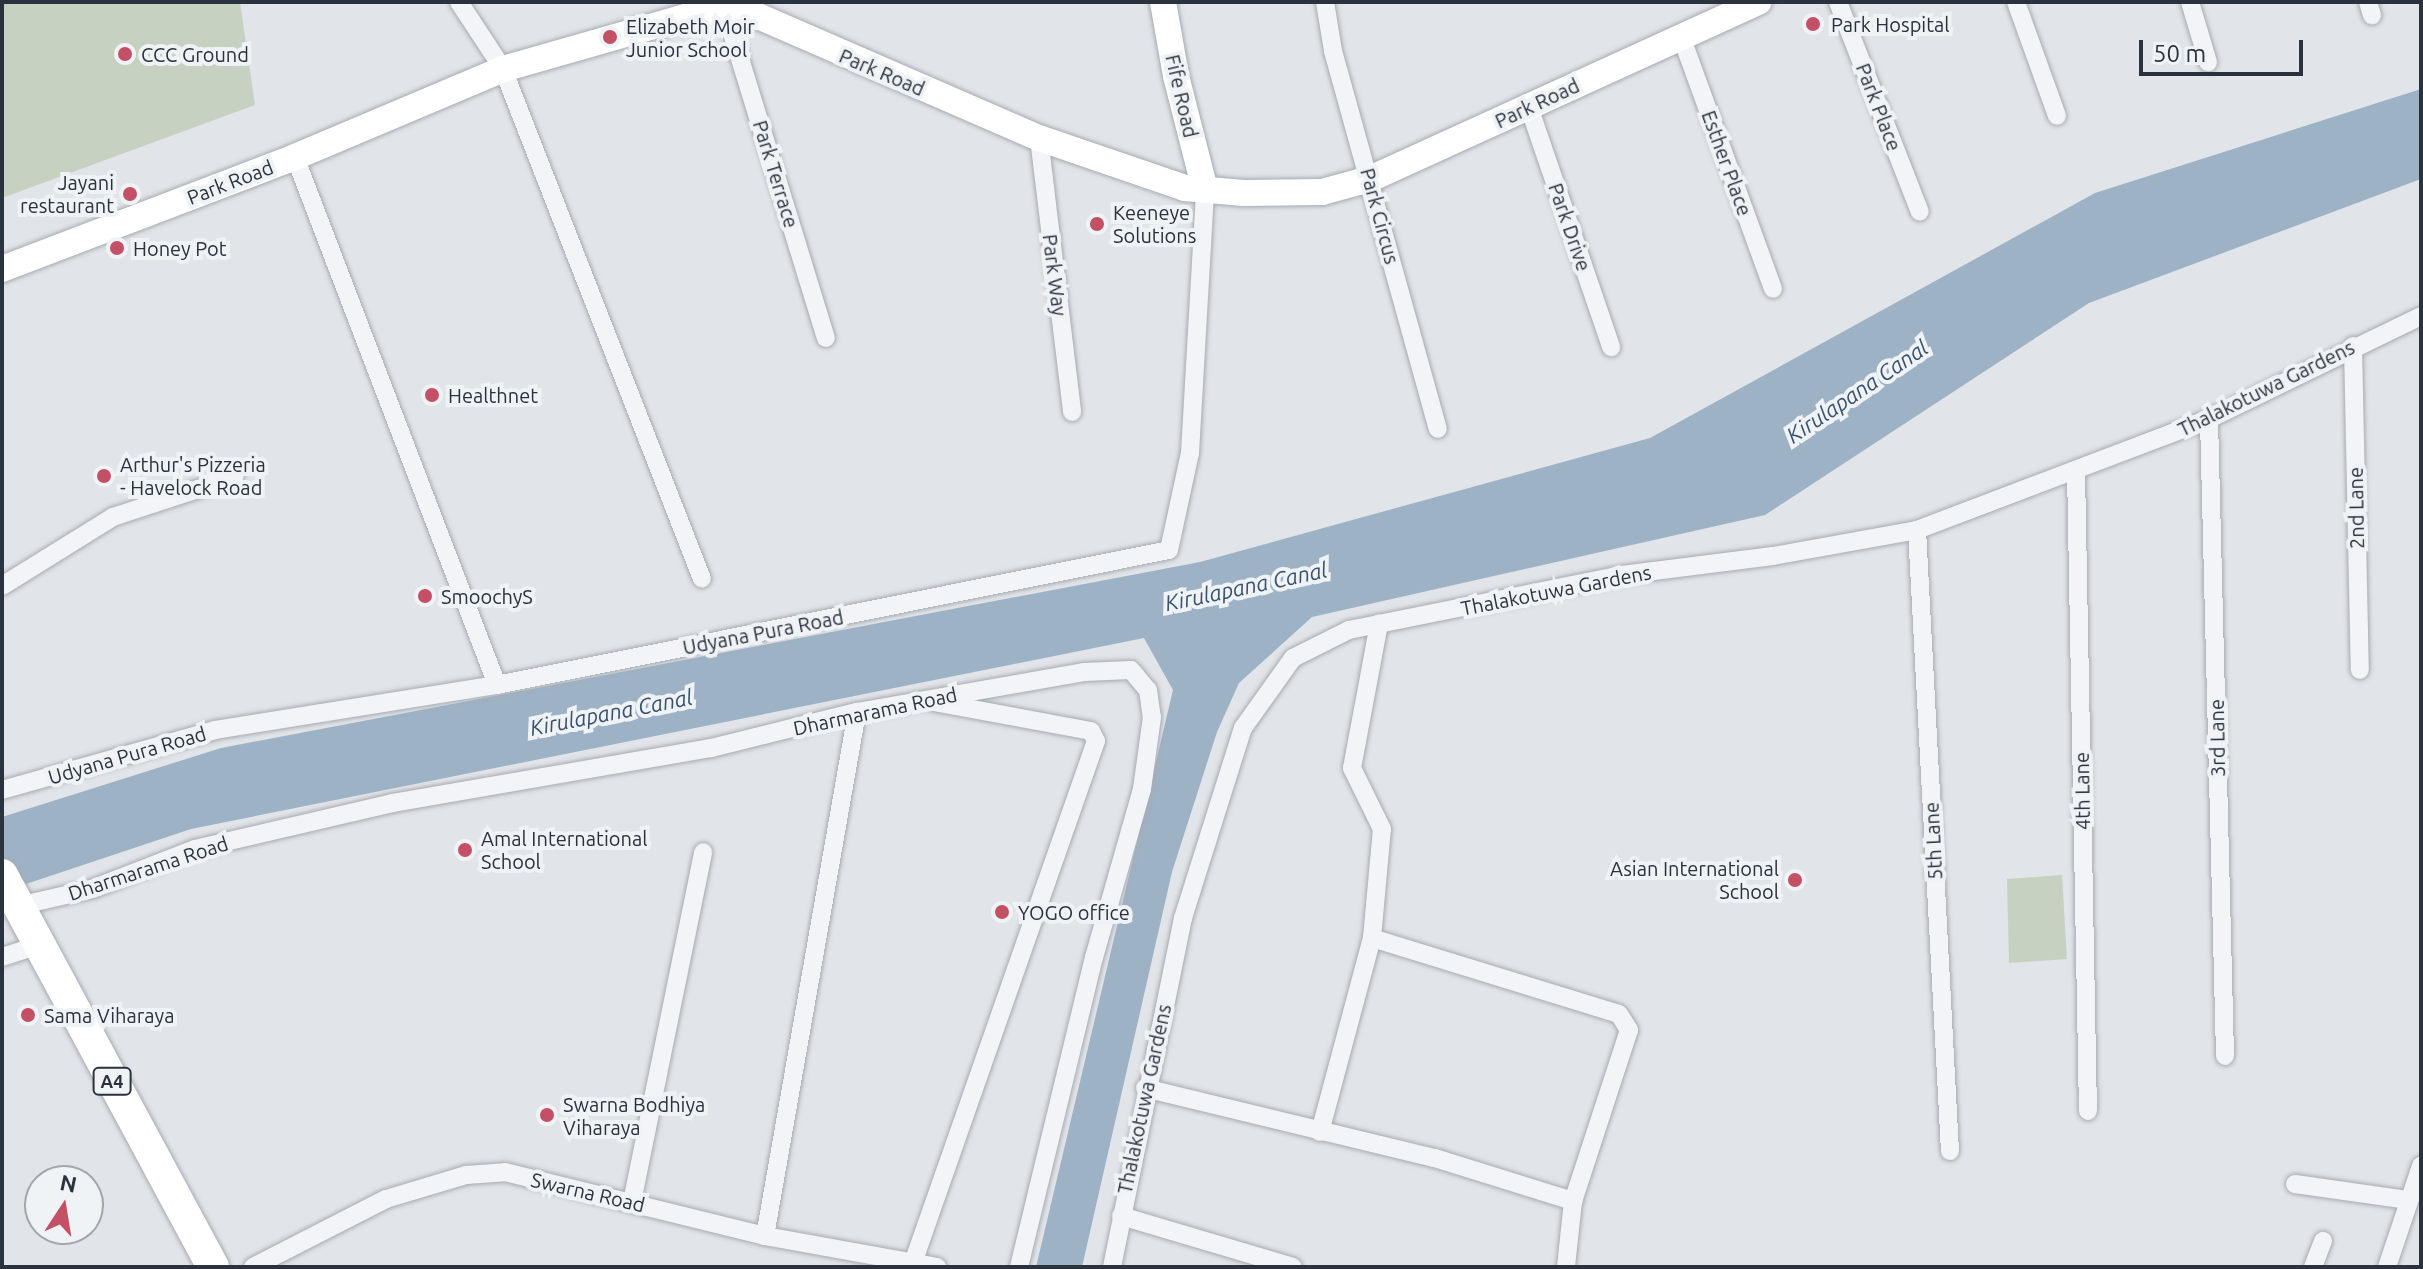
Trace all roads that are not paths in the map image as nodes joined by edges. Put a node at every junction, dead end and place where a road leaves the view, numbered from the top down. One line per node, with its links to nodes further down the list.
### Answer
1 (459, 2): 11 (street)
2 (1163, 2): 17 (main road, Fife Road)
3 (1325, 2): 16 (street, Park Circus)
4 (1759, 2): 9 (main road, Park Road)
5 (1838, 2): 18 (street, Park Place)
6 (2016, 2): 13 (street)
7 (2190, 2): 10 (street)
8 (726, 6): 11 (main road, Park Road); 14 (main road, Park Road); 22 (street, Park Terrace)
9 (1681, 36): 12 (main road, Park Road); 20 (street, Esther Place)
10 (2208, 62)
11 (503, 69): 15 (main road, Park Road); 31 (street)
12 (1529, 107): 16 (main road, Park Road); 24 (street, Park Drive)
13 (2057, 116)
14 (1039, 138): 17 (main road, Park Road); 25 (street, Park Way)
15 (295, 157): 19 (main road, Park Road); 35 (street)
16 (1370, 179): 17 (main road, Park Road); 27 (street, Park Circus)
17 (1205, 190): 35 (street, Udyana Pura Road)
18 (1920, 212)
19 (2, 269)
20 (1773, 289)
21 (2421, 316): 23 (street, Thalakotuwa Gardens)
22 (826, 338)
23 (2353, 346): 26 (street, Thalakotuwa Gardens); 34 (street, 2nd Lane)
24 (1611, 347)
25 (1072, 412)
26 (2209, 419): 28 (street, Thalakotuwa Gardens); 44 (street, 3rd Lane)
27 (1438, 429)
28 (2076, 470): 30 (street, Thalakotuwa Gardens); 46 (street, 4th Lane)
29 (235, 477): 32 (street)
30 (1917, 530): 33 (street, Thalakotuwa Gardens); 48 (street, 5th Lane)
31 (702, 579)
32 (2, 586)
33 (1379, 624): 41 (street); 45 (street, Thalakotuwa Gardens)
34 (2360, 670)
35 (497, 685): 38 (street, Udyana Pura Road)
36 (922, 700): 37 (street, Dharmarama Road); 57 (street); 61 (street, Dharmarama Road)
37 (857, 712): 40 (street, Dharmarama Road); 55 (street)
38 (3, 787)
39 (703, 852): 53 (street)
40 (11, 892): 42 (highway, A4)
41 (1372, 938): 47 (street); 52 (street)
42 (39, 945): 43 (street); 58 (highway, A4)
43 (2, 957)
44 (2225, 1056)
45 (1145, 1088): 47 (street); 54 (street, Thalakotuwa Gardens)
46 (2088, 1111)
47 (1320, 1132): 52 (street)
48 (1950, 1151)
49 (2421, 1166): 51 (street)
50 (2295, 1184): 51 (street)
51 (2407, 1200): 66 (street)
52 (1573, 1201): 64 (street)
53 (632, 1202): 55 (street, Swarna Road); 59 (street, Swarna Road)
54 (1121, 1216): 62 (street, Thalakotuwa Gardens); 63 (street)
55 (765, 1236): 57 (street, Swarna Road)
56 (2323, 1241): 65 (street)
57 (914, 1260): 60 (street, Swarna Road)
58 (213, 1267)
59 (253, 1267)
60 (937, 1267)
61 (1019, 1267)
62 (1112, 1267)
63 (1293, 1267)
64 (1566, 1267)
65 (2313, 1267)
66 (2387, 1267)

